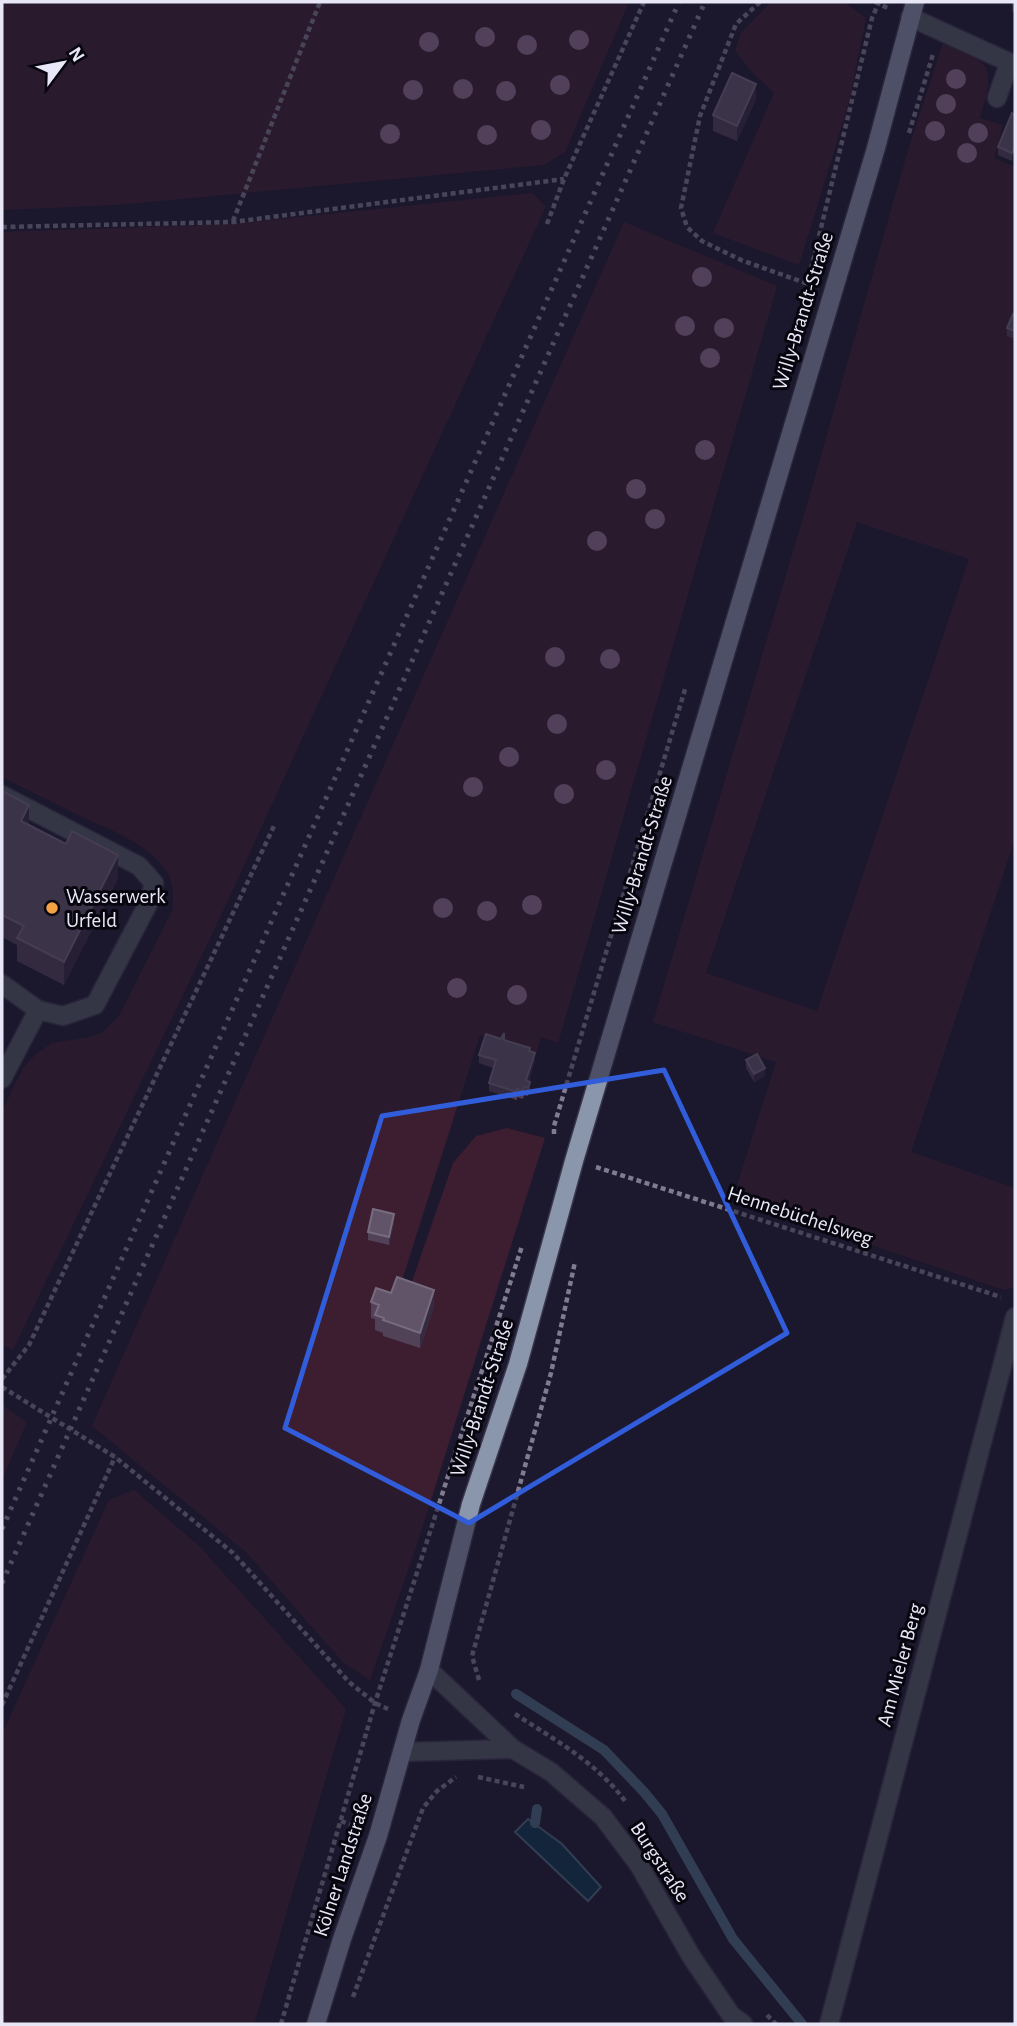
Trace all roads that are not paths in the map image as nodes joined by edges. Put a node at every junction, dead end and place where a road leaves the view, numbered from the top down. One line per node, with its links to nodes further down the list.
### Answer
1 (913, 10): 2 (street); 9 (main road, Willy-Brandt-Straße)
2 (1012, 64): 3 (street)
3 (997, 98)
4 (2, 795): 6 (street)
5 (2, 984): 6 (street)
6 (38, 1010): 7 (street)
7 (2, 1079)
8 (1015, 1317): 15 (street, Am Mieler Berg)
9 (429, 1670): 10 (main road, Willy-Brandt-Straße); 11 (street, Burgstraße)
10 (411, 1720): 12 (main road, Kölner Landstraße)
11 (513, 1749): 12 (street); 14 (street, Burgstraße)
12 (402, 1752): 13 (main road, Kölner Landstraße)
13 (316, 2024)
14 (743, 2024)
15 (829, 2024)

